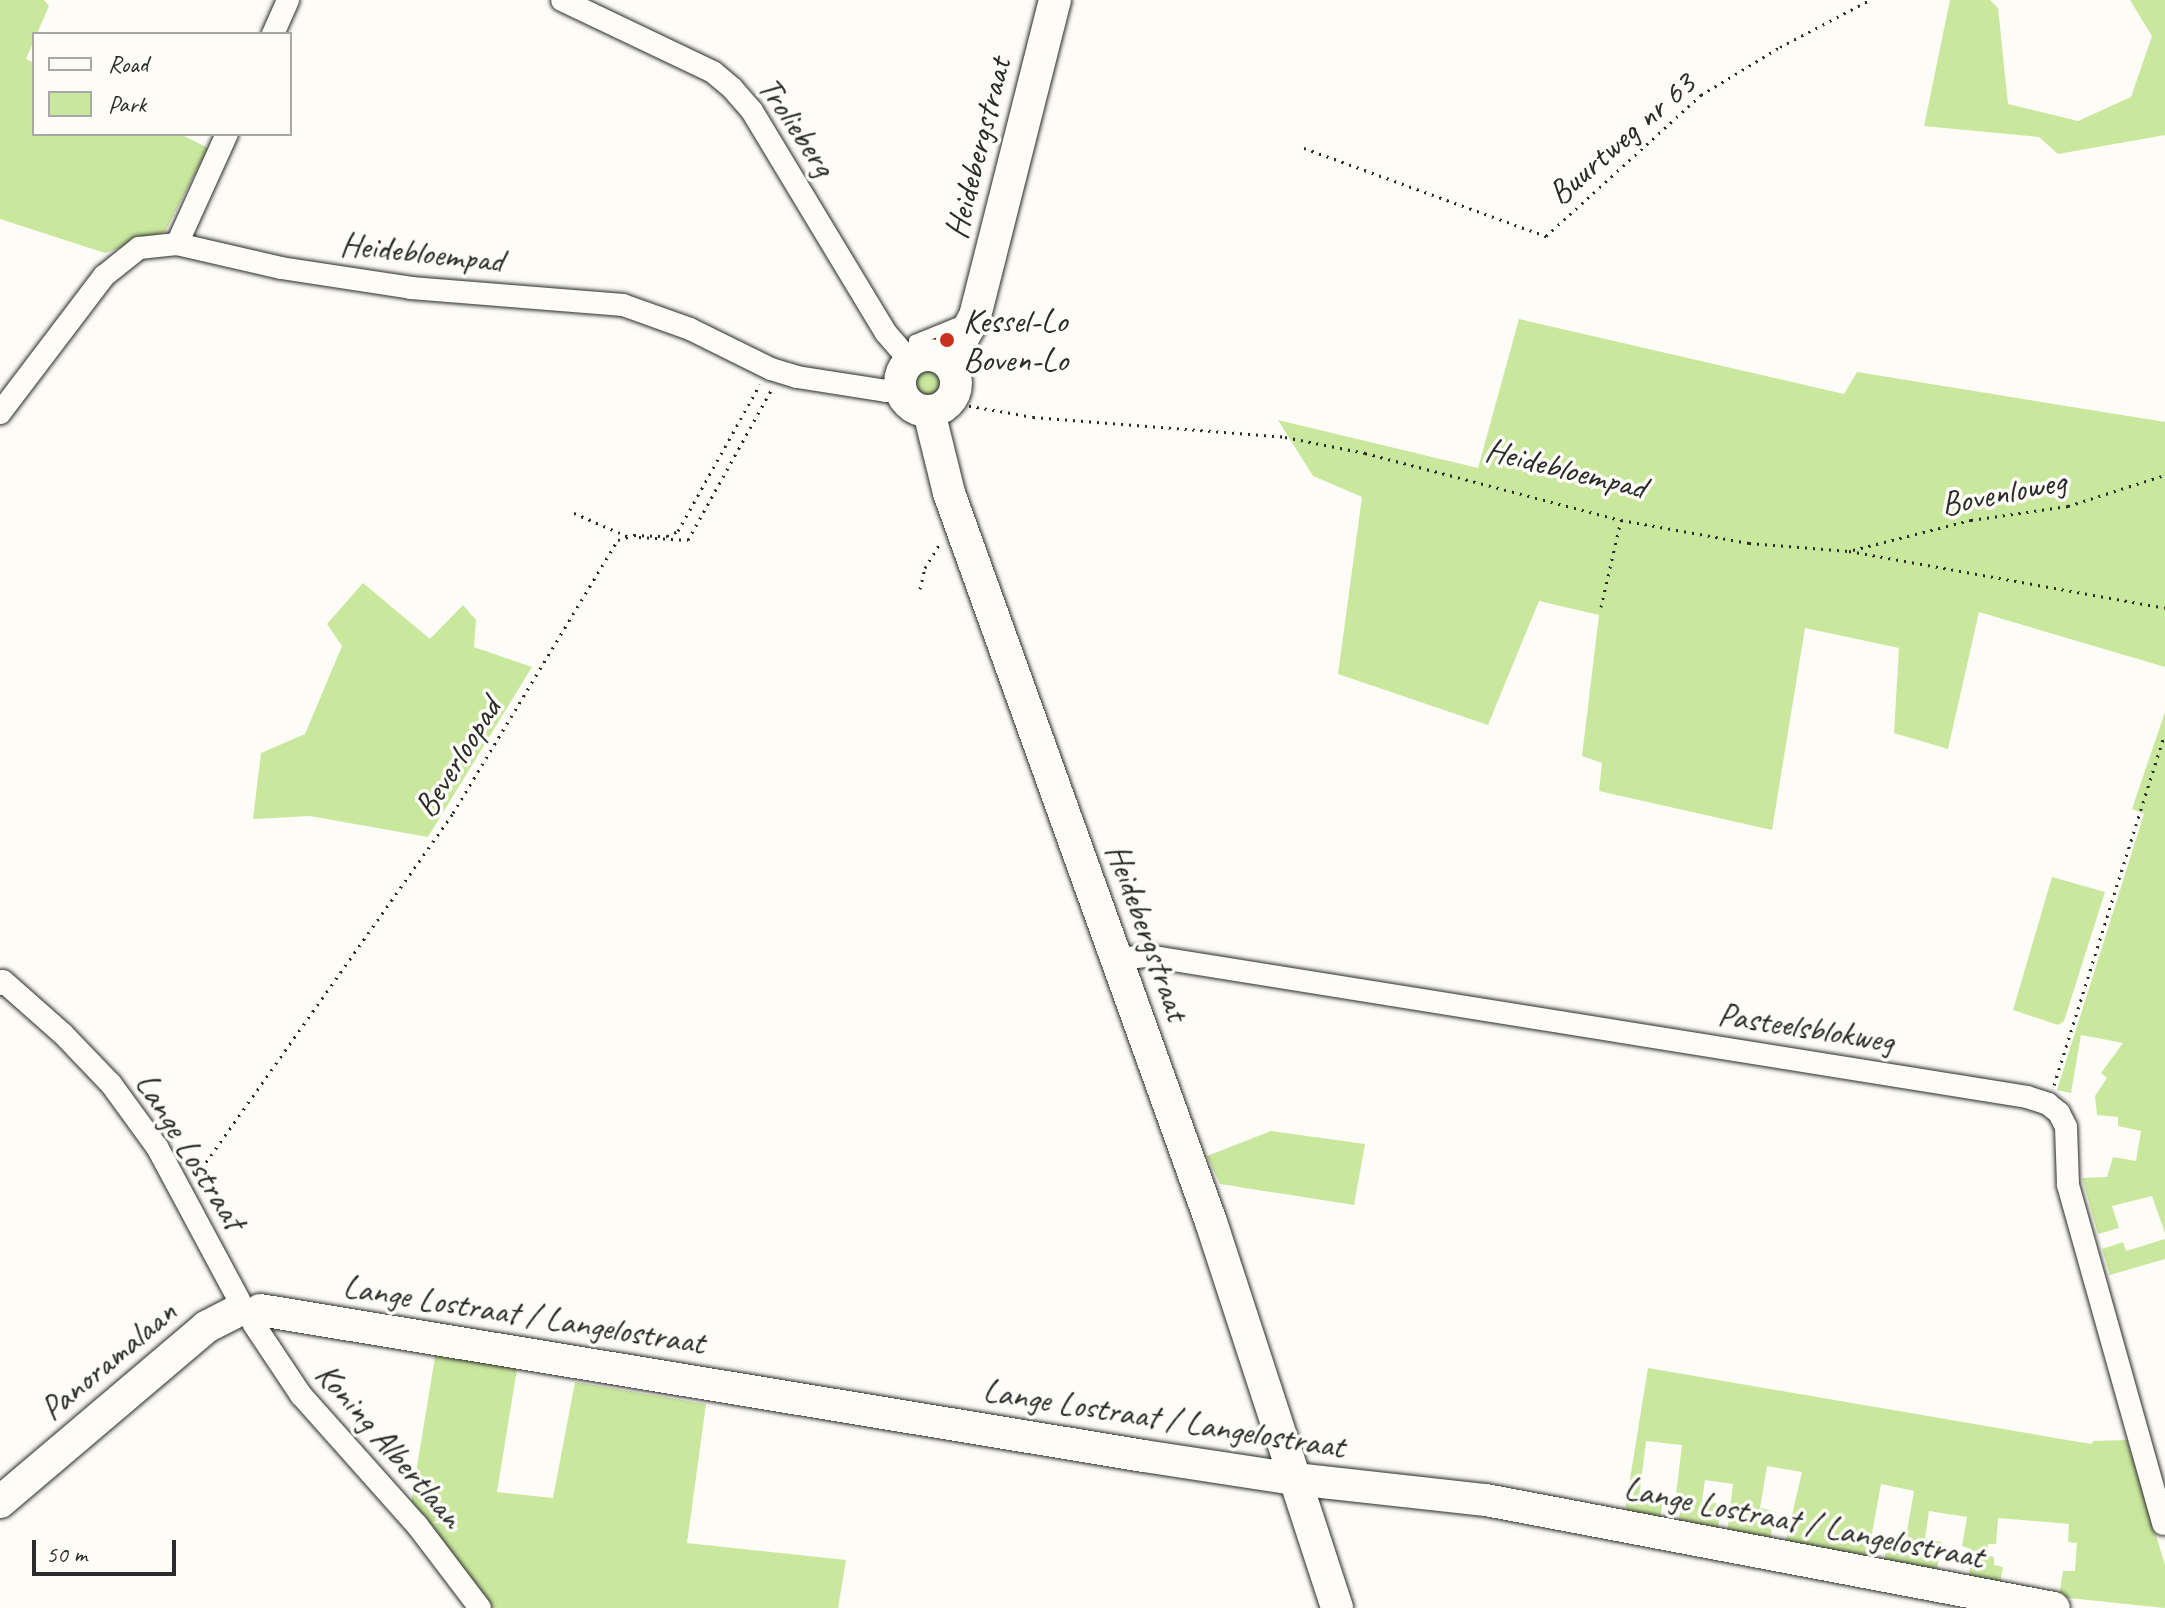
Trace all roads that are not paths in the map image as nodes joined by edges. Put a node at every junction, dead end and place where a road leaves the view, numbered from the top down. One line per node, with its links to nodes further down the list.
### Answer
1 (288, 0): 4 (street)
2 (562, 0): 9 (street, Trolieberg)
3 (1055, 0): 7 (street, Heidebergstraat)
4 (274, 32)
5 (226, 136): 6 (street)
6 (177, 244): 9 (street, Heidebloempad); 11 (street, Heidebloempad)
7 (975, 316): 8 (street, Heidebergstraat); 9 (lane)
8 (949, 364): 9 (street); 10 (street, Heidebergstraat)
9 (906, 375): 10 (street)
10 (939, 407): 12 (street, Heidebergstraat)
11 (0, 413)
12 (1118, 959): 15 (street, Heidebergstraat); 17 (street, Pasteelsblokweg)
13 (2, 983): 14 (street, Lange Lostraat)
14 (246, 1312): 15 (street, Lange Lostraat / Langelostraat); 16 (street, Panoramalaan); 18 (street, Koning Albertlaan)
15 (1295, 1479): 19 (street, Heidebergstraat); 20 (street, Lange Lostraat / Langelostraat)
16 (0, 1502)
17 (2163, 1524)
18 (480, 1608)
19 (1337, 1608)
20 (2054, 1608)

